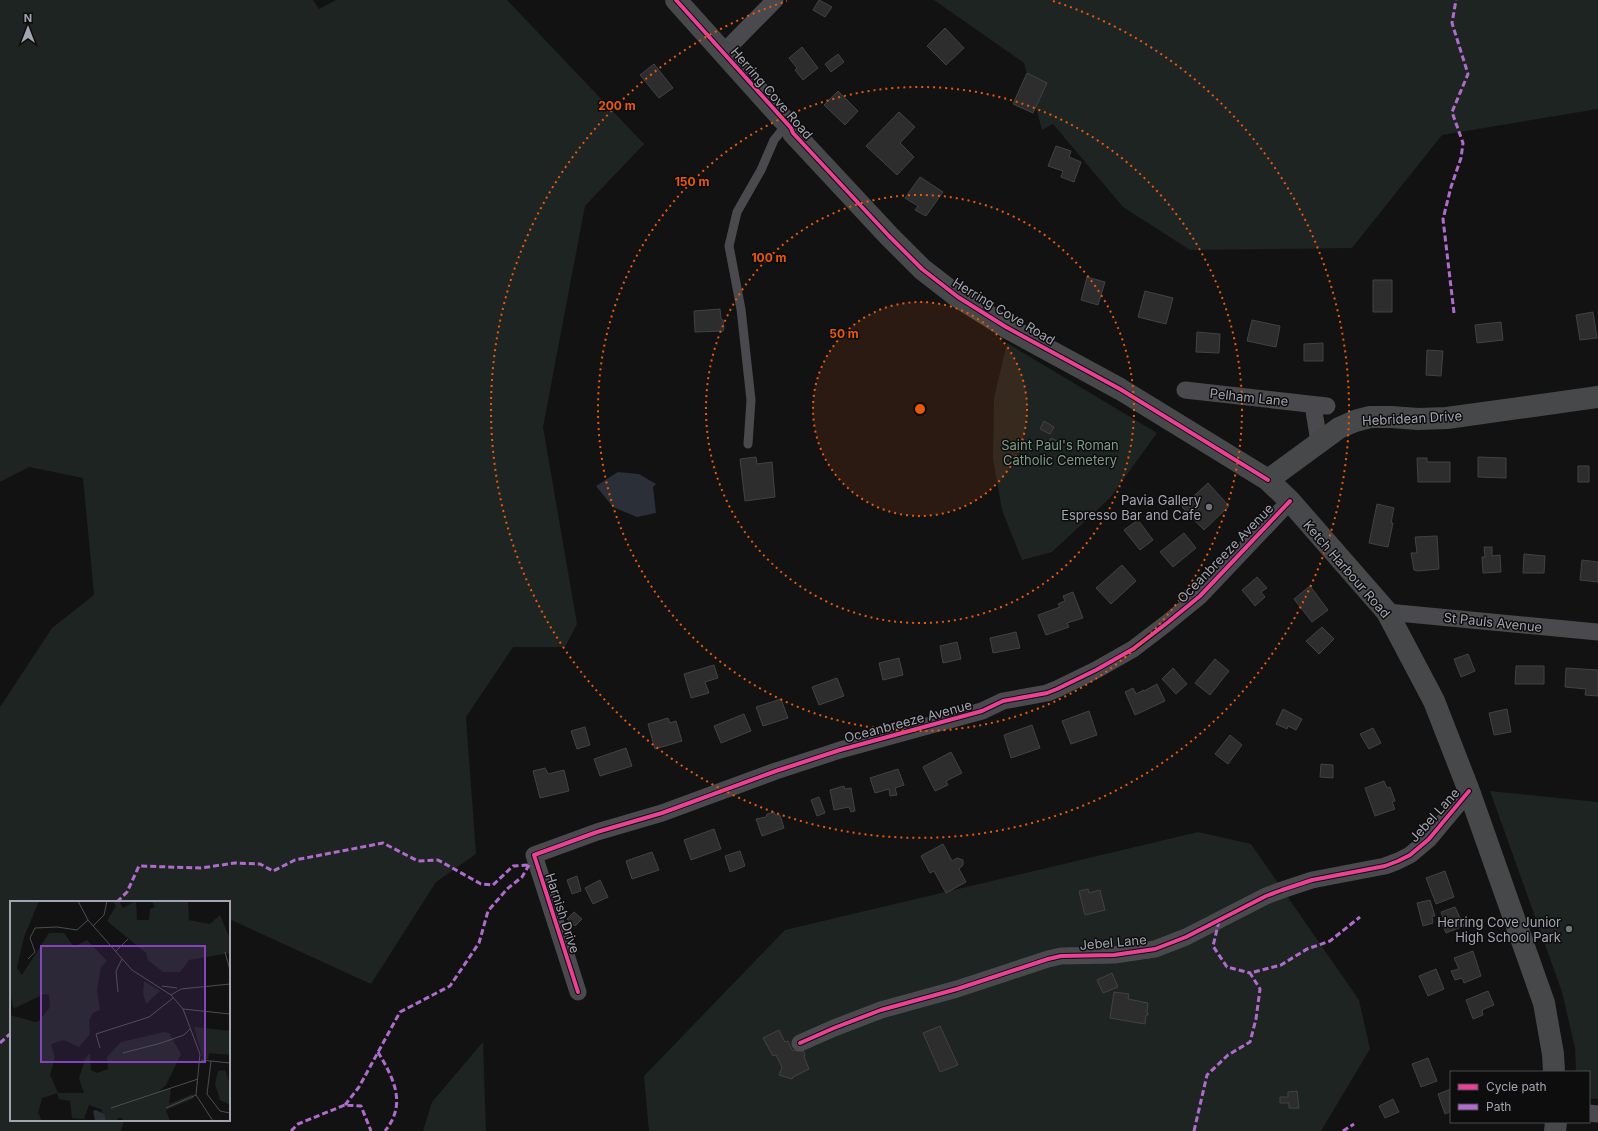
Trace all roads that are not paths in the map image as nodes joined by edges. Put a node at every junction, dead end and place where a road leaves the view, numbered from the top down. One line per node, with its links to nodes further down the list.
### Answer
1 (676, 0): 3 (main road, Herring Cove Road)
2 (775, 0): 3 (street)
3 (724, 52): 4 (main road, Herring Cove Road)
4 (787, 124): 8 (lane); 9 (main road, Herring Cove Road)
5 (1185, 390): 7 (street, Pelham Lane)
6 (1598, 397): 7 (main road, Hebridean Drive)
7 (1319, 442): 9 (main road, Hebridean Drive)
8 (748, 444)
9 (1268, 480): 10 (main road, Ketch Harbour Road)
10 (1290, 501): 11 (main road, Ketch Harbour Road); 14 (street, Oceanbreeze Avenue)
11 (1387, 612): 12 (street, St Pauls Avenue); 13 (main road, Ketch Harbour Road)
12 (1598, 632)
13 (1469, 791): 16 (street, Jebel Lane); 17 (main road, Ketch Harbour Road)
14 (548, 849): 15 (street, Harnish Drive)
15 (578, 992)
16 (800, 1043)
17 (1554, 1071)

